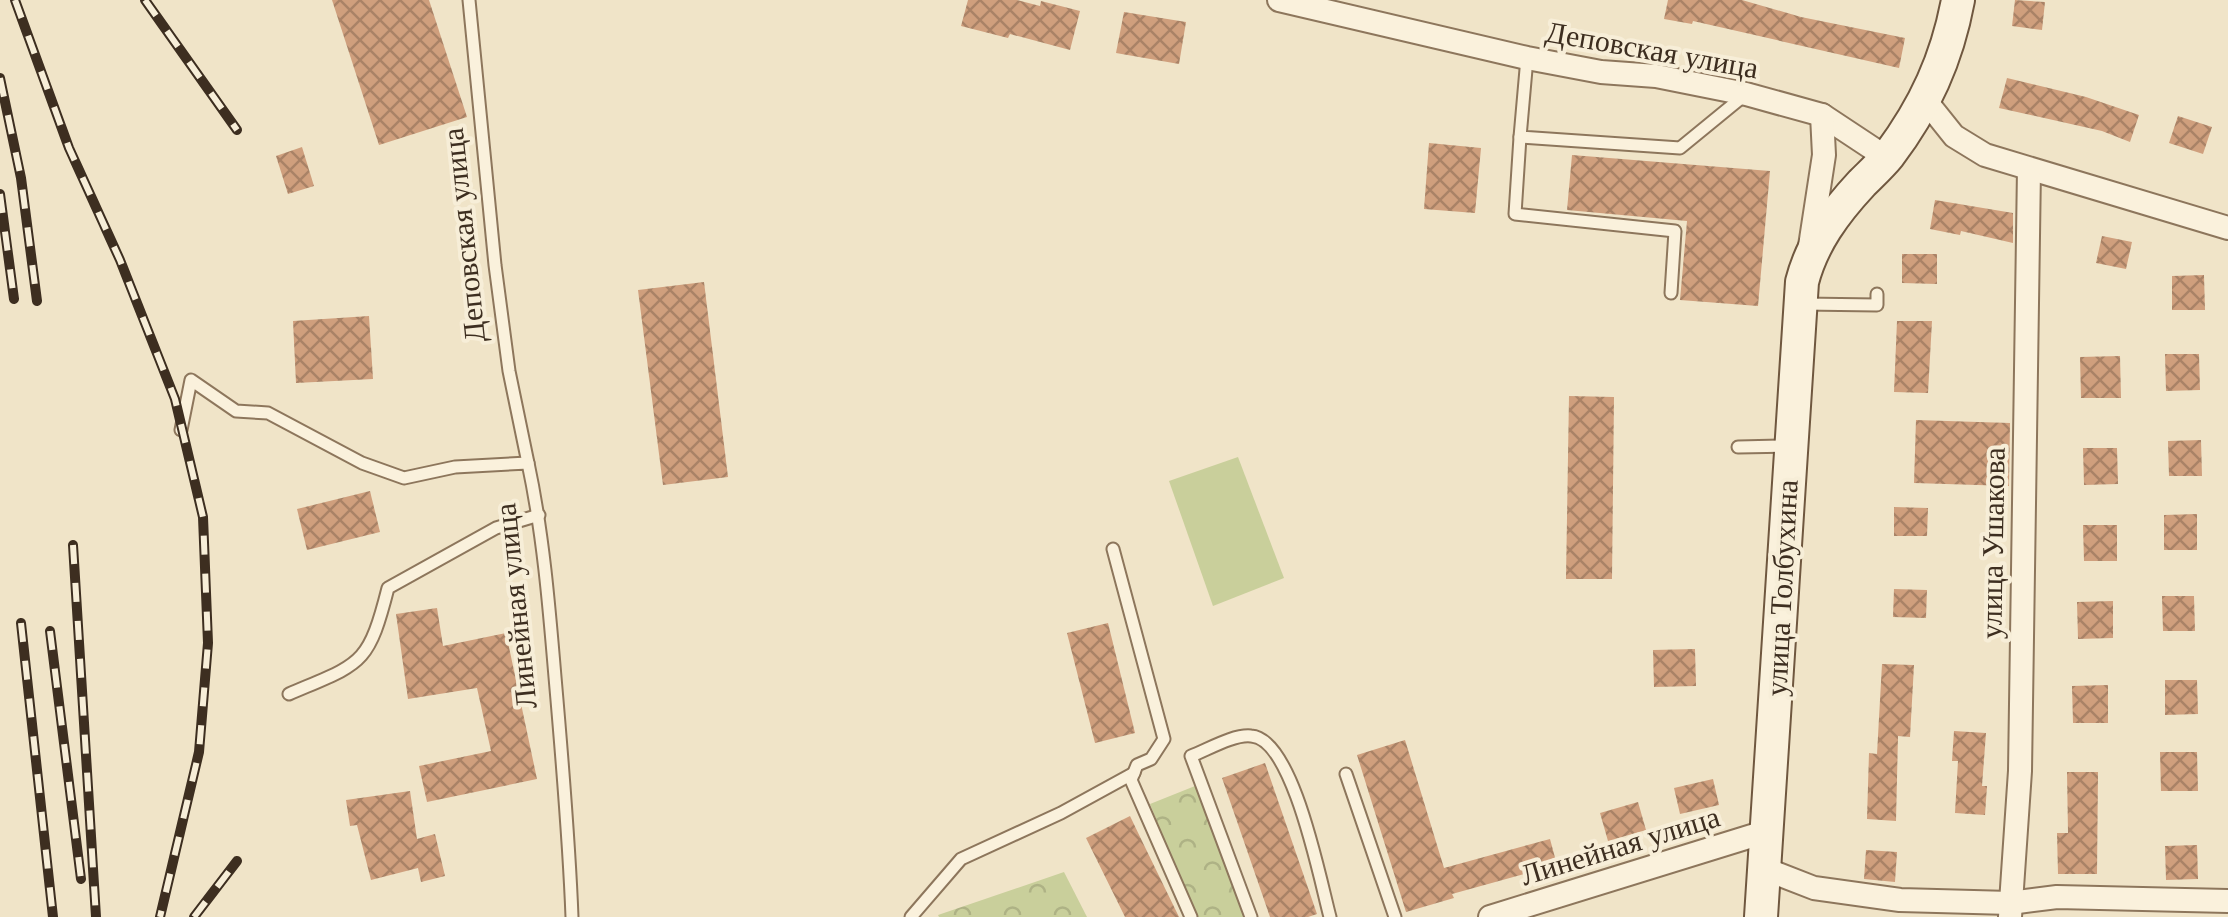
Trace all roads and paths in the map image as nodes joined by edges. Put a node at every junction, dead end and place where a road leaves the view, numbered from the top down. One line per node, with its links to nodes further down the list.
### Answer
1 (469, 0): 19 (lane, Деповская улица)
2 (1279, 0): 4 (street, Деповская улица)
3 (1958, 0): 6 (street, улица Толбухина)
4 (1526, 58): 5 (street, Деповская улица); 8 (lane)
5 (1746, 94): 7 (street, Деповская улица); 8 (lane)
6 (1926, 101): 9 (street, улица Толбухина); 10 (street)
7 (1822, 116): 9 (street, Деповская улица); 12 (street, улица Толбухина)
8 (1520, 137): 13 (lane)
9 (1887, 158): 12 (street, улица Толбухина)
10 (2029, 169): 11 (street); 28 (street, улица Ушакова)
11 (2227, 231)
12 (1808, 260): 15 (street, улица Толбухина)
13 (1671, 293)
14 (1876, 294): 15 (lane)
15 (1799, 304): 17 (street, улица Толбухина)
16 (181, 430): 19 (lane, Линейная улица)
17 (1790, 446): 18 (lane); 25 (street, улица Толбухина)
18 (1738, 447)
19 (528, 462): 20 (lane, Линейная улица)
20 (539, 515): 22 (lane); 29 (lane, Линейная улица)
21 (1113, 548): 23 (lane)
22 (289, 694)
23 (1134, 773): 30 (lane); 31 (lane)
24 (1346, 774): 34 (lane)
25 (1768, 832): 26 (street, улица Толбухина); 35 (street, Линейная улица)
26 (1765, 869): 28 (street); 36 (street, улица Толбухина)
27 (2228, 902): 28 (street)
28 (2010, 910)
29 (572, 917)
30 (912, 917)
31 (1191, 917)
32 (1251, 917): 33 (lane)
33 (1330, 917)
34 (1396, 917)
35 (1490, 917)
36 (1761, 917)

